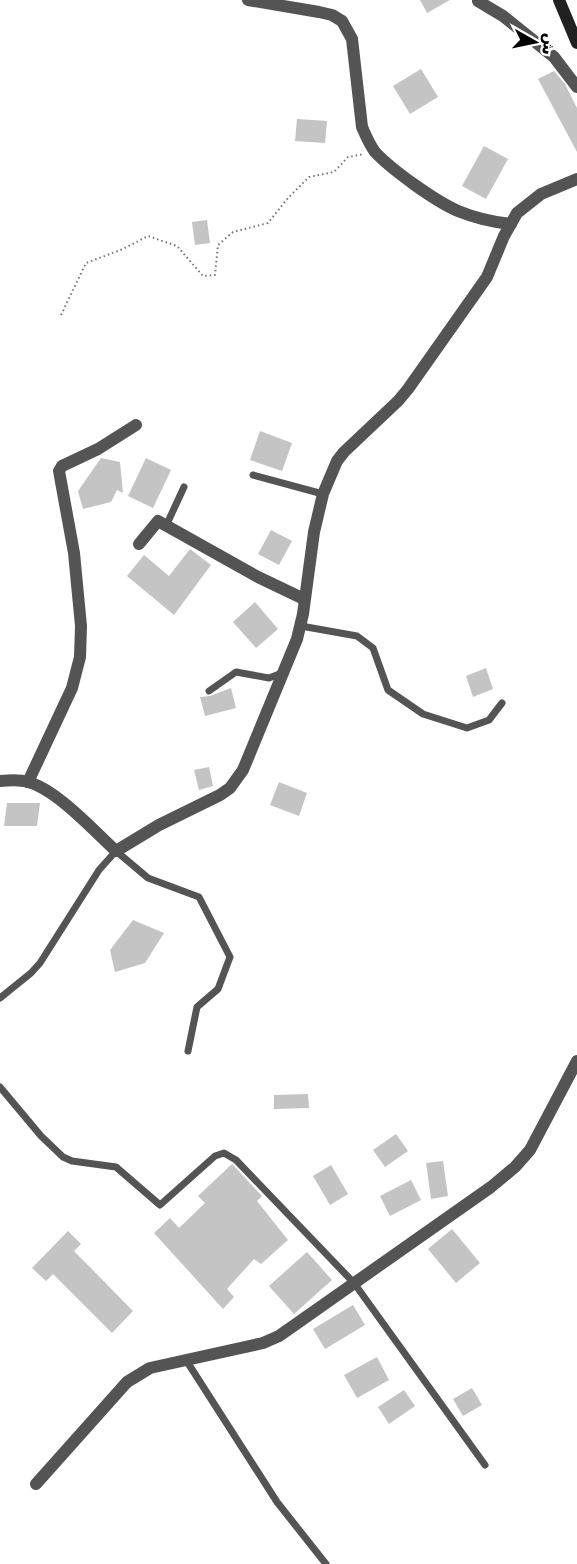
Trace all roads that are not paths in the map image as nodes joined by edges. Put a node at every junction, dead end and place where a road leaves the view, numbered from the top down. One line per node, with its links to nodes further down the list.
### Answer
1 (248, 0): 7 (street)
2 (559, 0): 4 (main road)
3 (478, 1): 5 (street)
4 (577, 43)
5 (577, 87)
6 (577, 179): 7 (street)
7 (511, 224): 11 (street)
8 (136, 425): 20 (street)
9 (254, 475): 11 (lane)
10 (184, 487): 12 (lane)
11 (323, 494): 14 (street)
12 (166, 525): 13 (street); 14 (street)
13 (139, 544)
14 (304, 599): 15 (street)
15 (300, 626): 16 (street); 18 (lane)
16 (282, 673): 17 (lane); 21 (street)
17 (209, 691)
18 (502, 703)
19 (0, 781): 20 (street)
20 (28, 782): 21 (street)
21 (116, 851): 22 (lane); 23 (lane)
22 (0, 998)
23 (188, 1051)
24 (577, 1060): 26 (street)
25 (0, 1087): 26 (lane)
26 (354, 1283): 27 (street); 28 (lane)
27 (186, 1360): 29 (street); 30 (lane)
28 (485, 1465)
29 (36, 1484)
30 (326, 1564)

